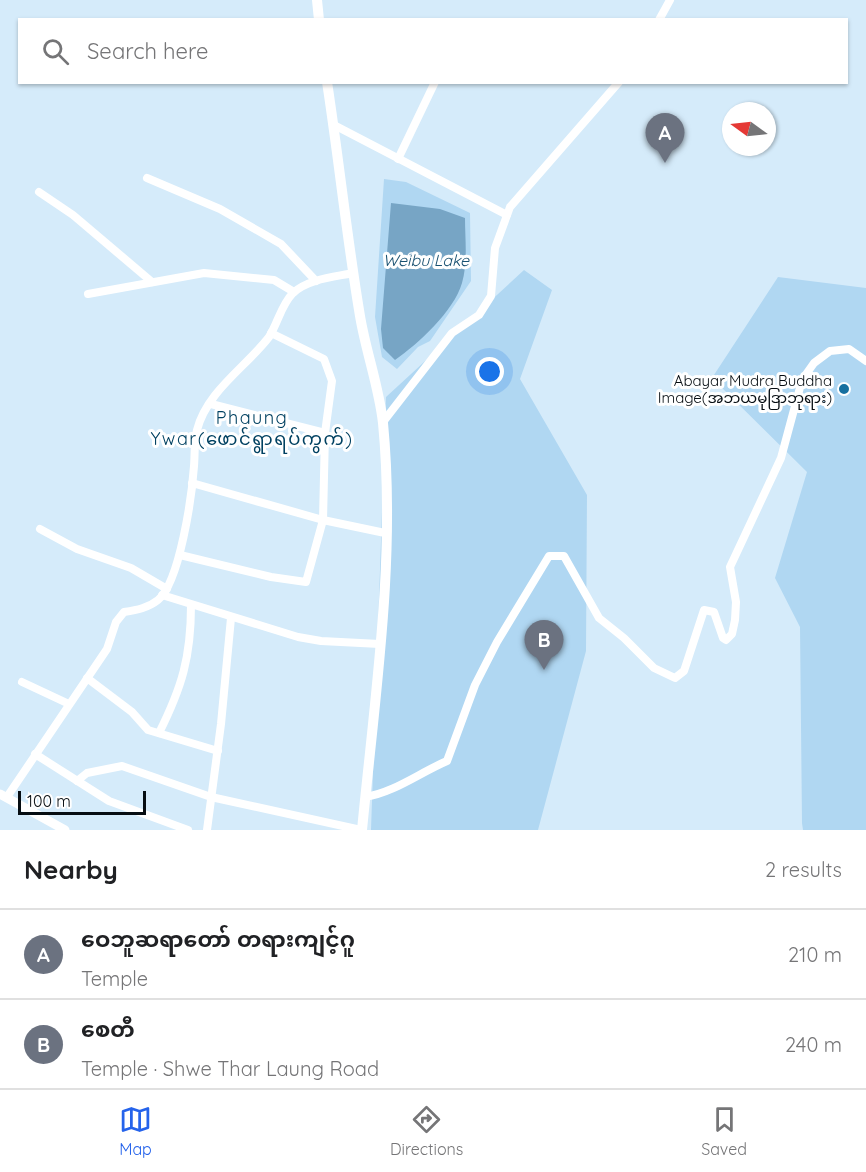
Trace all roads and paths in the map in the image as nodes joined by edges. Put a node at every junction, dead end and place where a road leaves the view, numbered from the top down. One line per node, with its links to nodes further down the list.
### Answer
1 (317, 0): 3 (main road)
2 (670, 0): 4 (street)
3 (319, 18)
4 (660, 18)
5 (327, 84): 8 (main road)
6 (434, 84): 9 (street)
7 (617, 84): 12 (street)
8 (334, 125): 9 (street); 13 (main road)
9 (398, 159): 12 (street)
10 (147, 178): 14 (street)
11 (39, 192): 15 (street)
12 (507, 215): 21 (street)
13 (353, 273): 14 (street); 21 (main road)
14 (316, 281): 16 (street)
15 (152, 282): 16 (street); 17 (street)
16 (294, 292): 18 (street)
17 (88, 294)
18 (271, 333): 20 (street); 22 (street)
19 (866, 361): 41 (street)
20 (212, 404): 22 (street); 23 (street)
21 (383, 422): 26 (main road)
22 (325, 434): 24 (street)
23 (192, 483): 24 (street); 27 (street)
24 (323, 520): 26 (street); 27 (street)
25 (40, 529): 28 (street)
26 (386, 533): 31 (main road)
27 (180, 555): 28 (street)
28 (165, 592): 29 (street); 32 (street)
29 (191, 605): 30 (street); 35 (street)
30 (231, 618): 31 (street); 36 (street)
31 (380, 644): 41 (main road)
32 (87, 678): 34 (street); 35 (street)
33 (22, 682): 34 (street)
34 (69, 704): 37 (street)
35 (159, 733): 36 (street)
36 (218, 752): 40 (street)
37 (35, 754): 38 (street); 39 (street)
38 (77, 781): 40 (street); 43 (street)
39 (4, 795): 42 (street)
40 (211, 797): 44 (street); 45 (street)
41 (365, 797): 45 (main road)
42 (65, 830)
43 (188, 830)
44 (207, 830)
45 (361, 830)

